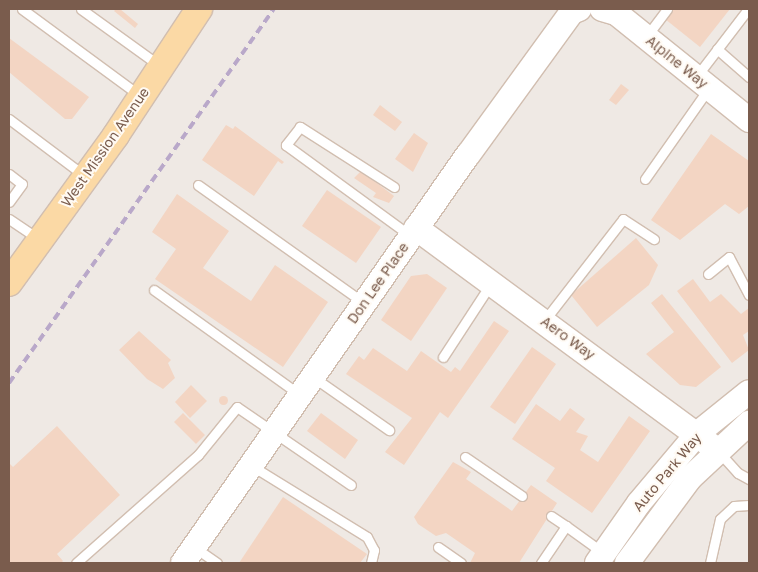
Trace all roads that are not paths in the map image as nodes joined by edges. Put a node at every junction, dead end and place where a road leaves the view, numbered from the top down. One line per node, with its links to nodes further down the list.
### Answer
1 (22, 9): 13 (lane)
2 (81, 9): 10 (lane)
3 (199, 9): 10 (main road, West Mission Avenue)
4 (602, 9): 8 (street, Alpine Way)
5 (667, 9): 8 (lane)
6 (748, 9): 9 (lane)
7 (573, 10): 23 (street, Don Lee Place)
8 (646, 37): 12 (street, Alpine Way)
9 (717, 49): 11 (lane); 12 (lane)
10 (161, 67): 13 (main road, West Mission Avenue)
11 (749, 76)
12 (703, 82): 15 (street, Alpine Way); 18 (lane)
13 (141, 97): 17 (main road, West Mission Avenue)
14 (9, 119): 17 (lane)
15 (749, 120)
16 (9, 174): 21 (lane)
17 (85, 176): 25 (main road, West Mission Avenue)
18 (645, 179)
19 (198, 185): 31 (lane)
20 (394, 187): 23 (lane)
21 (9, 202)
22 (9, 219): 25 (lane)
23 (414, 232): 28 (street, Aero Way); 31 (street, Don Lee Place)
24 (654, 239): 32 (lane)
25 (40, 240): 26 (main road, West Mission Avenue)
26 (14, 270)
27 (708, 274): 30 (lane)
28 (492, 283): 32 (street, Aero Way); 33 (lane)
29 (154, 290): 34 (lane)
30 (749, 296)
31 (364, 303): 34 (street, Don Lee Place)
32 (544, 321): 39 (street, Aero Way)
33 (443, 357)
34 (306, 386): 37 (lane); 38 (street, Don Lee Place)
35 (749, 392): 39 (street, Auto Park Way)
36 (749, 423): 40 (street, Auto Park Way)
37 (389, 430)
38 (274, 433): 42 (street, Don Lee Place); 44 (lane); 52 (lane)
39 (698, 433): 40 (street, Aero Way); 51 (street, Auto Park Way)
40 (718, 451): 43 (lane); 57 (street, Auto Park Way)
41 (465, 457): 45 (lane)
42 (251, 465): 50 (street, Don Lee Place); 54 (lane)
43 (749, 479)
44 (351, 485)
45 (522, 496)
46 (749, 505): 58 (lane)
47 (550, 516): 48 (lane)
48 (566, 526): 51 (lane); 56 (lane)
49 (438, 547): 55 (lane)
50 (188, 555): 53 (lane)
51 (601, 558)
52 (76, 563)
53 (217, 563)
54 (371, 563)
55 (461, 563)
56 (541, 563)
57 (627, 563)
58 (710, 563)

